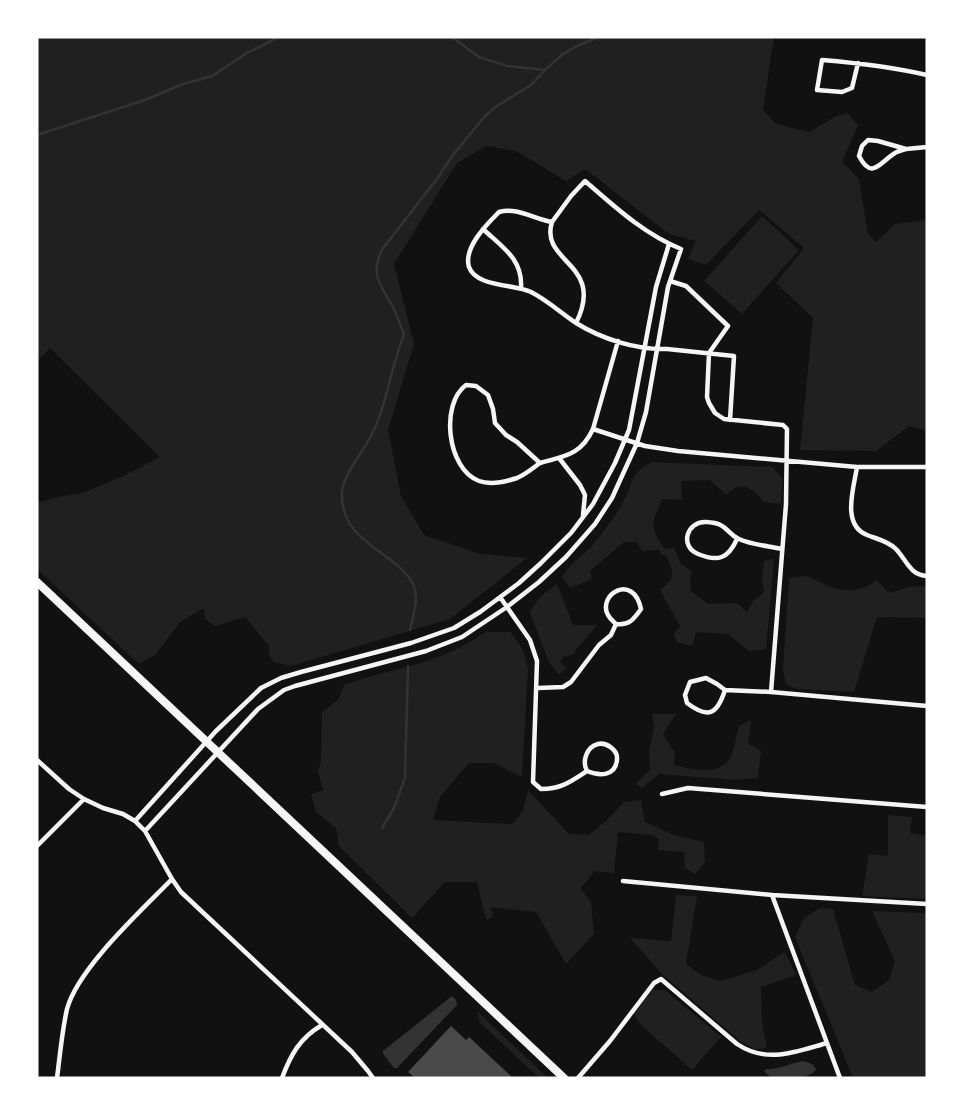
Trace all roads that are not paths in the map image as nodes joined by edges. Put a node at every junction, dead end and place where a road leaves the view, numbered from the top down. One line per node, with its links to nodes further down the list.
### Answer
1 (858, 63): 1 (street); 2 (street)
2 (927, 75)
3 (927, 148): 4 (street)
4 (906, 149): 4 (street)
5 (552, 222): 6 (street); 7 (street); 10 (street)
6 (483, 229): 9 (street); 9 (street)
7 (669, 244): 8 (street); 12 (street)
8 (670, 281): 13 (street); 14 (street)
9 (521, 288): 10 (street)
10 (576, 323): 11 (street)
11 (618, 341): 12 (street); 16 (street)
12 (645, 348): 13 (street); 17 (street)
13 (657, 349): 14 (street); 18 (street)
14 (709, 353): 15 (street); 15 (street)
15 (730, 421): 20 (street)
16 (593, 429): 17 (street); 19 (street)
17 (625, 439): 18 (street); 24 (street)
18 (637, 443): 20 (street); 30 (street)
19 (559, 458): 21 (street); 24 (street)
20 (788, 461): 22 (street); 26 (street)
21 (540, 463): 21 (street)
22 (857, 467): 23 (street); 27 (street)
23 (927, 467)
24 (583, 517): 29 (street)
25 (737, 539): 25 (street); 26 (street)
26 (782, 549): 34 (street)
27 (927, 576)
28 (37, 582): 36 (main road)
29 (500, 597): 30 (street); 36 (street)
30 (507, 607): 32 (street); 37 (street)
31 (615, 624): 31 (street); 32 (street)
32 (538, 688): 39 (street)
33 (725, 690): 33 (street); 34 (street)
34 (771, 692): 35 (street)
35 (927, 706)
36 (206, 741): 37 (main road); 43 (street)
37 (218, 753): 44 (street); 55 (main road)
38 (37, 760): 41 (street)
39 (587, 771): 39 (street)
40 (662, 794): 42 (street)
41 (84, 799): 43 (street); 45 (street)
42 (927, 807)
43 (135, 821): 44 (street)
44 (145, 831): 46 (street)
45 (37, 846)
46 (172, 880): 50 (street); 52 (street)
47 (623, 881): 48 (street)
48 (772, 895): 49 (street); 51 (street)
49 (927, 904)
50 (322, 1025): 53 (street); 54 (street)
51 (827, 1043): 56 (street); 57 (street)
52 (57, 1078)
53 (282, 1078)
54 (373, 1078)
55 (564, 1078)
56 (578, 1078)
57 (840, 1078)

